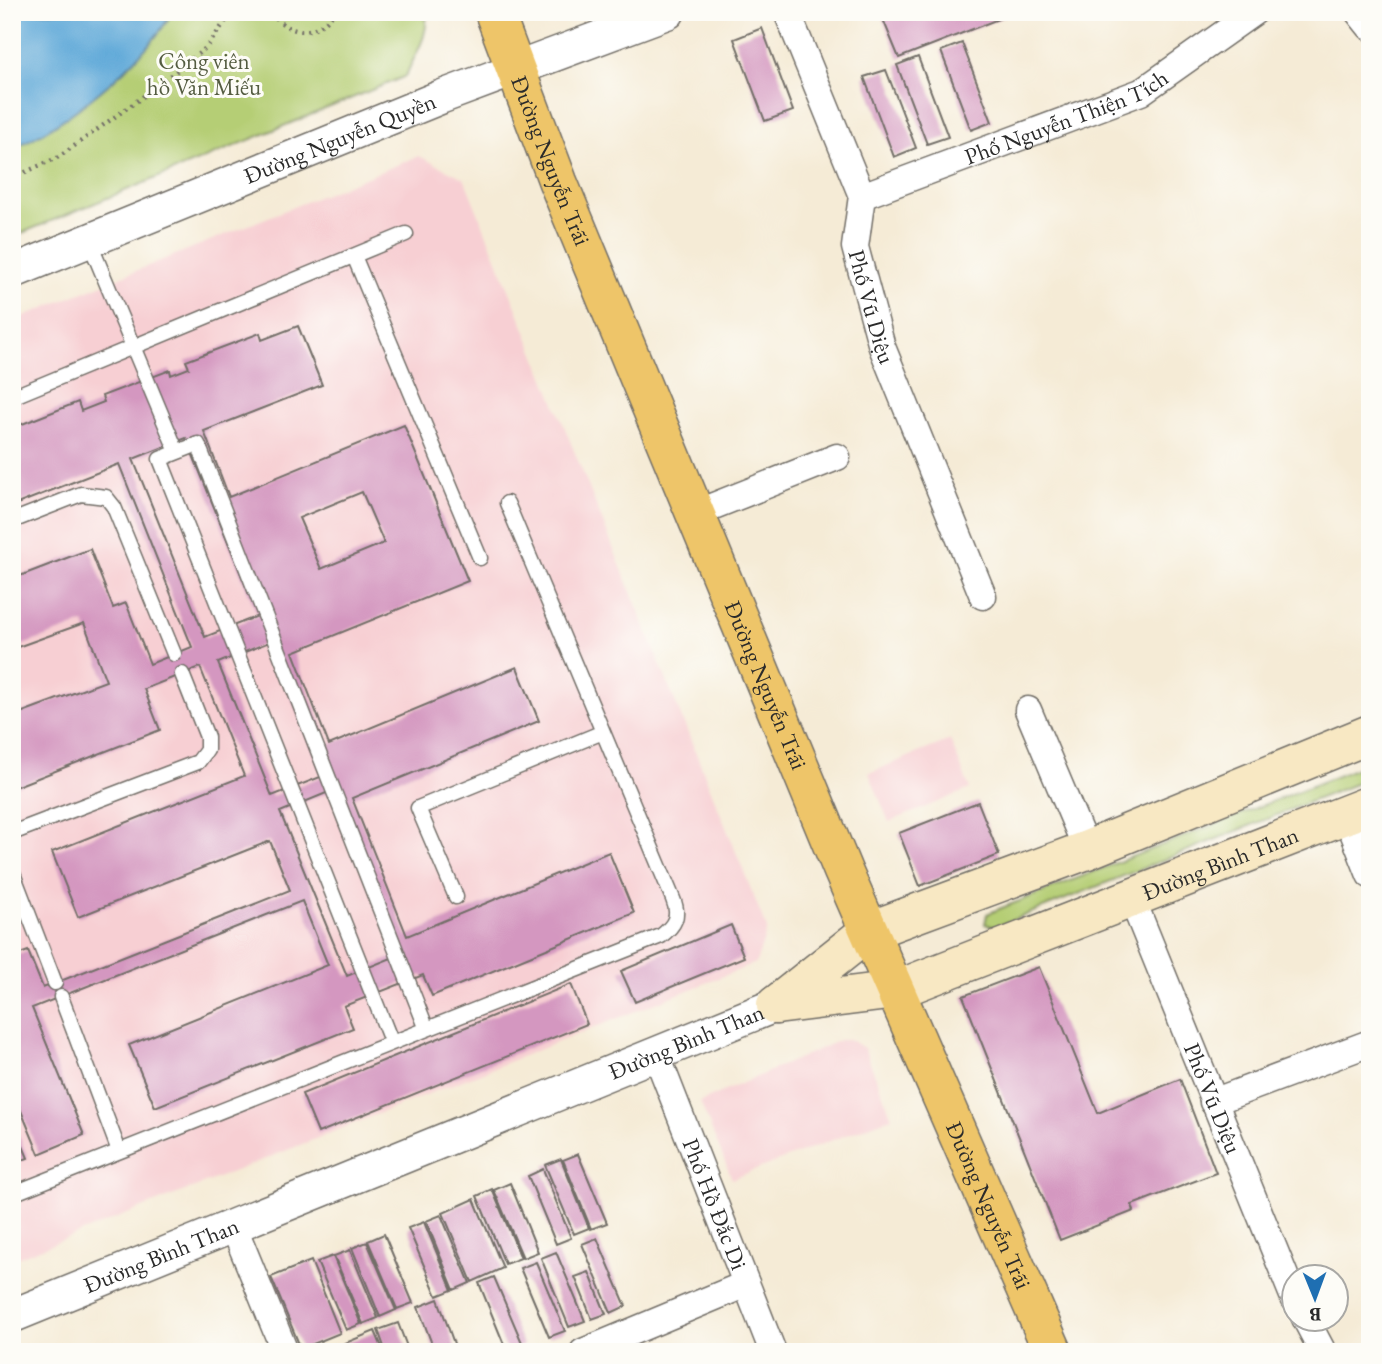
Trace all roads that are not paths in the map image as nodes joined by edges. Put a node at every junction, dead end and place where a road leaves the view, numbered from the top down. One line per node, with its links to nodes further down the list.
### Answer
1 (494, 12): 7 (highway, Đường Nguyễn Trãi)
2 (668, 12): 7 (street, Đường Nguyễn Quyền)
3 (787, 12): 8 (street, Phố Vũ Diệu)
4 (1254, 12): 8 (street, Phố Nguyễn Thiện Tích)
5 (1358, 12): 6 (street)
6 (1370, 27)
7 (515, 68): 10 (street, Đường Nguyễn Quyền); 18 (highway, Đường Nguyễn Trãi)
8 (862, 196): 21 (street, Phố Vũ Diệu)
9 (406, 234): 11 (lane)
10 (89, 241): 12 (street, Đường Nguyễn Quyền); 13 (lane)
11 (354, 256): 13 (lane); 20 (lane)
12 (12, 272)
13 (133, 347): 14 (lane); 15 (lane)
14 (12, 397)
15 (177, 452): 37 (lane); 38 (lane)
16 (838, 457): 18 (street)
17 (507, 503): 25 (lane)
18 (696, 513): 34 (highway, Đường Nguyễn Trãi)
19 (12, 521): 22 (lane)
20 (480, 558)
21 (983, 596)
22 (174, 654)
23 (182, 674): 28 (lane)
24 (1028, 710): 29 (street)
25 (603, 732): 32 (lane); 37 (lane)
26 (1370, 734): 29 (main road)
27 (1358, 809): 31 (street); 33 (main road, Đường Bình Than)
28 (12, 833)
29 (1087, 850): 34 (main road)
30 (12, 871): 42 (lane)
31 (1370, 875)
32 (456, 897)
33 (1132, 899): 35 (main road, Đường Bình Than); 41 (street, Phố Vũ Diệu)
34 (869, 931): 35 (highway, Đường Nguyễn Trãi); 36 (main road)
35 (896, 990): 36 (main road, Đường Bình Than); 52 (highway, Đường Nguyễn Trãi)
36 (776, 1006): 40 (street, Đường Bình Than)
37 (426, 1027): 38 (lane)
38 (391, 1041): 42 (lane)
39 (1370, 1043): 41 (street)
40 (657, 1056): 44 (street, Đường Bình Than); 46 (street, Phố Hồ Đắc Di)
41 (1213, 1102): 45 (street, Phố Vũ Diệu)
42 (119, 1151): 43 (lane)
43 (12, 1195)
44 (233, 1225): 47 (street, Đường Bình Than); 50 (street)
45 (1280, 1264)
46 (746, 1284): 49 (street); 51 (street, Phố Hồ Đắc Di)
47 (12, 1316)
48 (1312, 1332): 53 (street)
49 (584, 1351)
50 (285, 1352)
51 (773, 1352)
52 (1053, 1352)
53 (1323, 1352)

